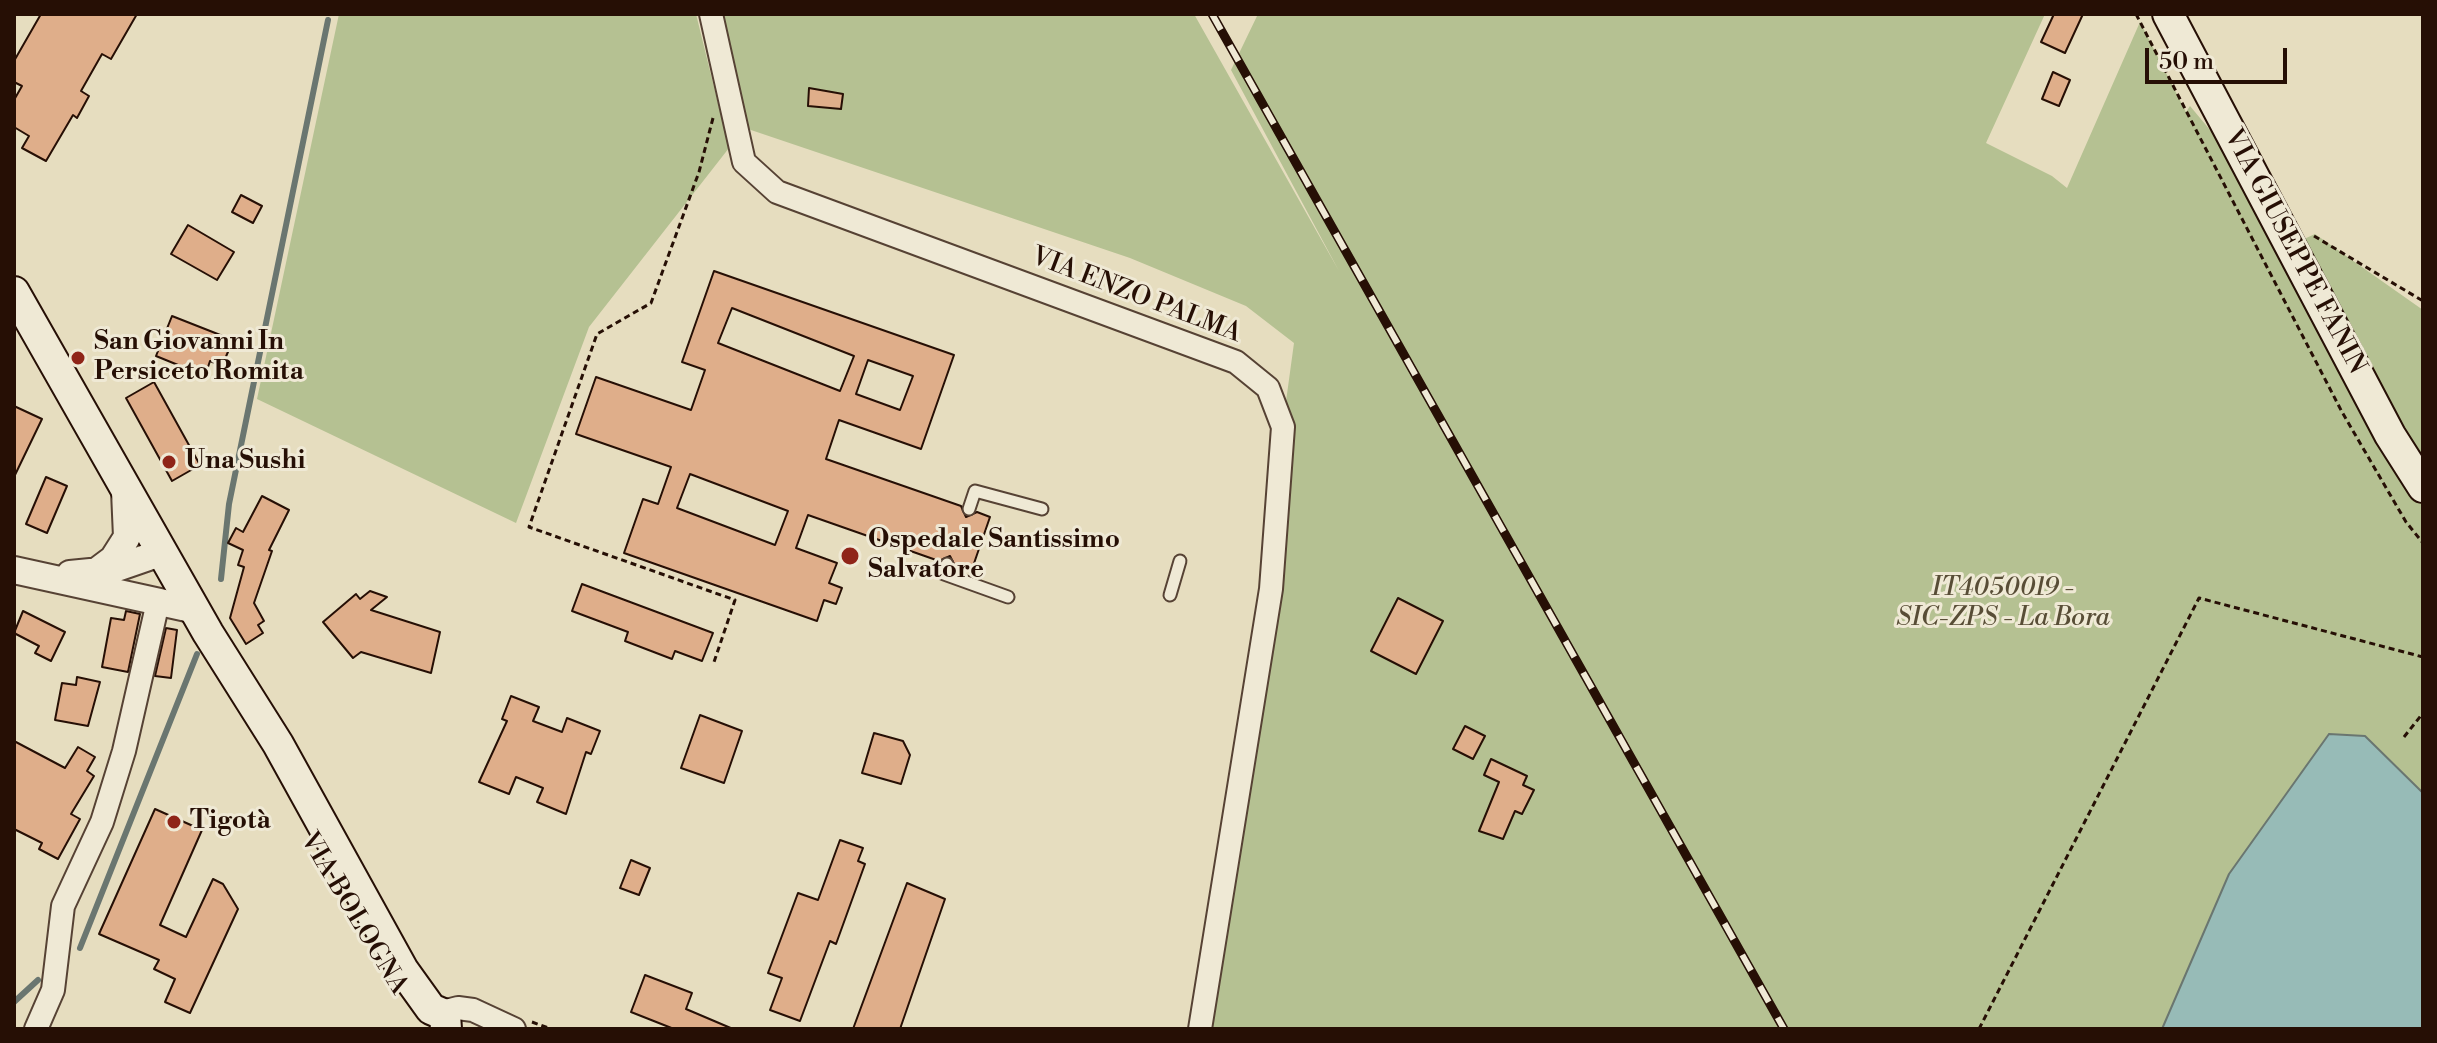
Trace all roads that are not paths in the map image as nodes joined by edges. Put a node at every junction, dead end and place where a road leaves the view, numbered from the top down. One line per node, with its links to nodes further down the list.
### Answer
1 (711, 14): 24 (street, VIA ENZO PALMA)
2 (2168, 14): 4 (main road, VIA GIUSEPPE FANIN)
3 (14, 292): 5 (main road, VIA BOLOGNA)
4 (2423, 487)
5 (124, 488): 8 (main road, VIA BOLOGNA); 11 (street)
6 (969, 509): 7 (lane)
7 (1042, 509)
8 (169, 560): 11 (street); 15 (street); 16 (main road, VIA BOLOGNA)
9 (1180, 561): 13 (lane)
10 (947, 564): 14 (lane)
11 (93, 573): 12 (street)
12 (22, 575): 15 (street)
13 (1170, 595)
14 (1008, 597)
15 (145, 599): 16 (street); 22 (street)
16 (202, 621): 17 (main road, VIA BOLOGNA); 18 (main road, VIA BOLOGNA)
17 (243, 688): 18 (street); 19 (main road, VIA BOLOGNA)
18 (243, 721): 20 (main road, VIA BOLOGNA)
19 (293, 771): 20 (street); 21 (main road, VIA BOLOGNA)
20 (310, 842): 21 (main road, VIA BOLOGNA)
21 (435, 1021): 23 (street)
22 (36, 1029)
23 (514, 1029)
24 (1200, 1029)

